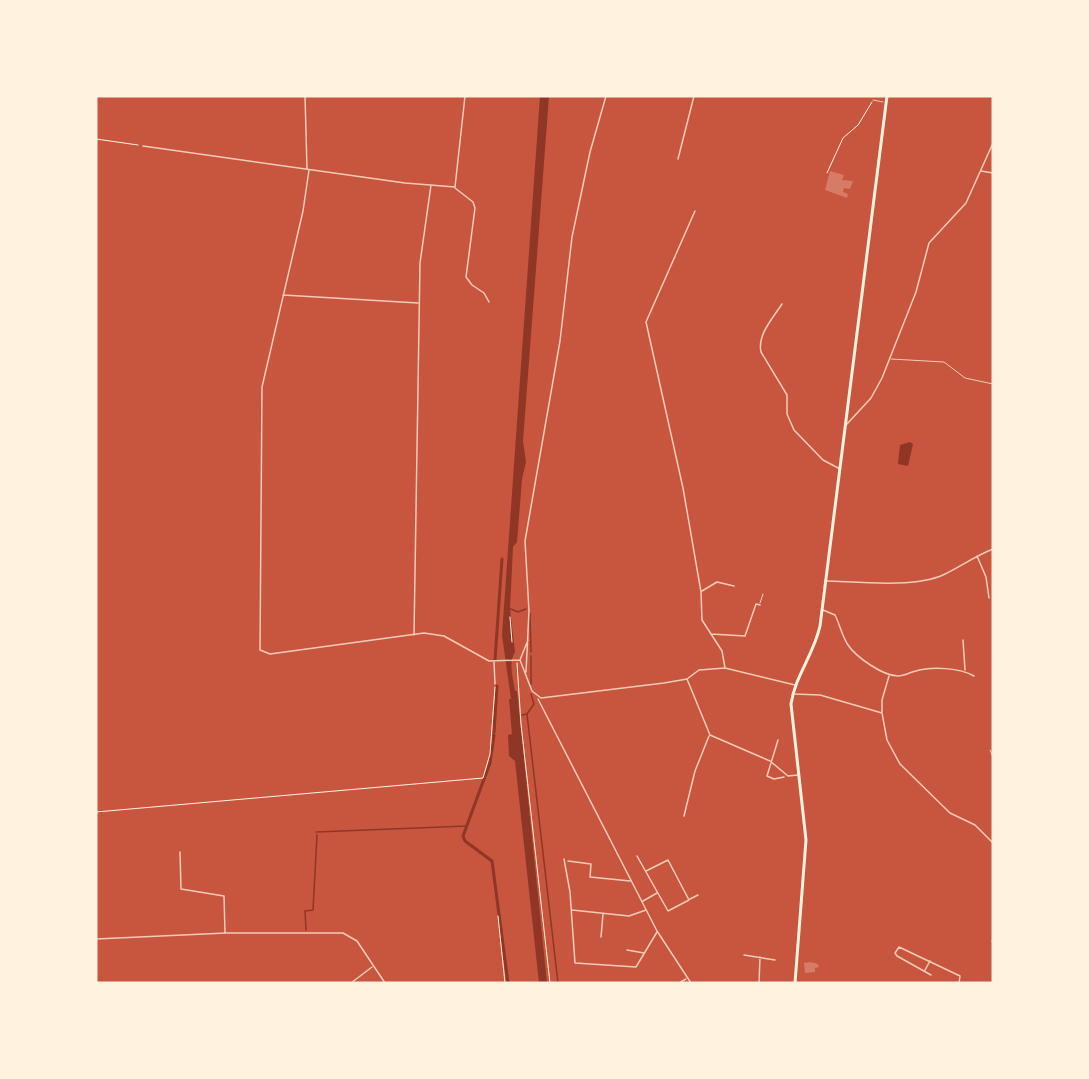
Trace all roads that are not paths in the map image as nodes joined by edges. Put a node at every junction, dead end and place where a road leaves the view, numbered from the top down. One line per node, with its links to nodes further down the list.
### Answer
1 (305, 96): 11 (street)
2 (465, 96): 15 (street)
3 (606, 96): 38 (street)
4 (694, 96): 10 (street)
5 (887, 96): 7 (main road)
6 (873, 100): 7 (lane)
7 (886, 103): 23 (main road)
8 (993, 143): 12 (street)
9 (143, 146): 11 (street)
10 (678, 159)
11 (308, 170): 14 (street); 17 (street)
12 (980, 170): 13 (street); 21 (street)
13 (993, 173)
14 (431, 185): 15 (street); 19 (street)
15 (455, 186): 18 (street)
16 (695, 211): 29 (street)
17 (283, 296): 19 (street); 37 (street)
18 (489, 302)
19 (419, 303): 37 (street)
20 (782, 304): 24 (street)
21 (891, 358): 22 (lane); 23 (street)
22 (993, 384)
23 (846, 425): 24 (main road)
24 (841, 469): 27 (main road)
25 (993, 549): 26 (street)
26 (977, 555): 27 (street); 31 (street)
27 (826, 581): 35 (main road)
28 (734, 586): 29 (street)
29 (701, 592): 36 (street)
30 (763, 594): 34 (lane)
31 (989, 598)
32 (750, 602): 33 (street)
33 (756, 604): 34 (street); 36 (street)
34 (760, 605)
35 (822, 610): 45 (street); 49 (main road)
36 (710, 634): 42 (street)
37 (414, 635): 41 (street)
38 (528, 639): 40 (street); 44 (street)
39 (963, 640): 43 (street)
40 (517, 659): 41 (street); 44 (street)
41 (494, 661): 48 (street)
42 (725, 668): 47 (street); 49 (street)
43 (965, 671): 45 (street); 46 (street)
44 (526, 672): 51 (street)
45 (890, 675): 52 (street)
46 (974, 676)
47 (687, 679): 51 (street); 53 (street)
48 (495, 684)
49 (796, 686): 50 (main road)
50 (793, 694): 52 (street); 59 (main road)
51 (538, 697): 65 (street)
52 (882, 713): 61 (street)
53 (710, 735): 57 (street); 60 (street)
54 (778, 740): 57 (street)
55 (990, 750): 56 (lane)
56 (993, 757)
57 (773, 762): 58 (street); 58 (street)
58 (786, 775): 59 (street)
59 (799, 775): 92 (main road)
60 (684, 816)
61 (993, 843)
62 (180, 852): 74 (street)
63 (637, 856): 64 (street)
64 (646, 872): 66 (street); 68 (street)
65 (631, 881): 69 (street); 70 (street)
66 (658, 893): 68 (street); 69 (street)
67 (698, 895): 68 (street)
68 (689, 900)
69 (642, 901): 71 (street)
70 (571, 910): 72 (street); 78 (street)
71 (646, 910): 72 (street); 73 (street)
72 (603, 914): 75 (street)
73 (657, 931): 78 (street); 86 (street)
74 (225, 933): 76 (street); 83 (street)
75 (601, 936)
76 (96, 939)
77 (627, 950): 78 (street)
78 (645, 953)
79 (744, 955): 80 (street)
80 (760, 957): 81 (street); 91 (street)
81 (775, 960)
82 (930, 961): 84 (street); 84 (street); 93 (street)
83 (374, 966): 87 (street); 88 (street)
84 (925, 971): 85 (street)
85 (930, 975)
86 (688, 978): 89 (street); 90 (street)
87 (351, 983)
88 (385, 983)
89 (680, 983)
90 (691, 983)
91 (759, 983)
92 (795, 983)
93 (959, 983)

